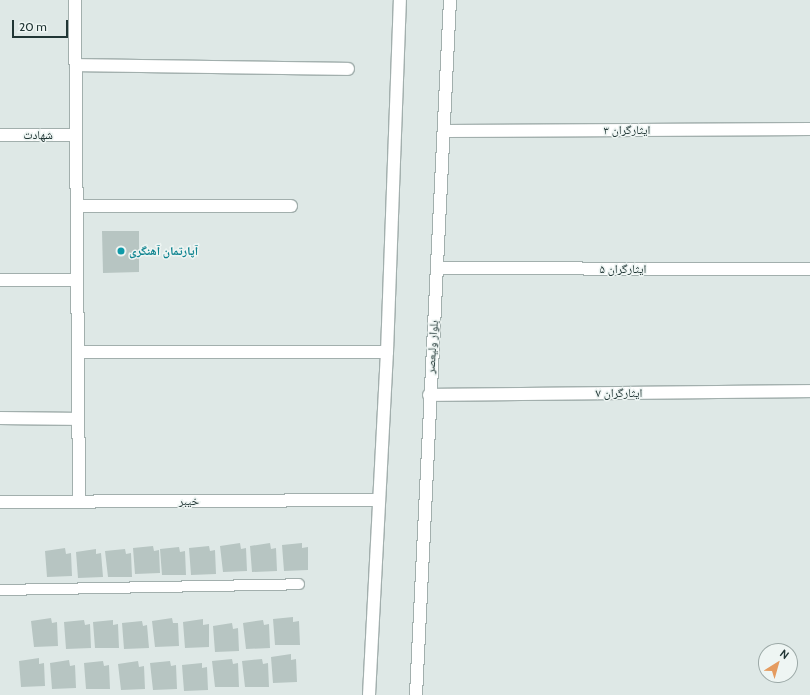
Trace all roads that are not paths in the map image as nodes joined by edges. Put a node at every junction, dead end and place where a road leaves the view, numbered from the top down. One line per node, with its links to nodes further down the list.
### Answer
1 (75, 0): 4 (street)
2 (400, 0): 17 (street)
3 (450, 0): 7 (street, بلوار ولیعصر)
4 (76, 65): 5 (street); 9 (street)
5 (348, 69)
6 (810, 129): 7 (street, ایثارگران ۳)
7 (444, 131): 12 (street, بلوار ولیعصر)
8 (0, 135): 9 (street, شهادت)
9 (76, 135): 10 (street)
10 (77, 206): 11 (street); 15 (street)
11 (291, 206)
12 (437, 268): 13 (street, ایثارگران ۵); 19 (street, بلوار ولیعصر)
13 (810, 269)
14 (0, 280): 15 (street)
15 (77, 280): 16 (street)
16 (78, 352): 17 (street); 21 (street)
17 (387, 352): 22 (street)
18 (810, 391): 19 (street, ایثارگران ۷)
19 (429, 395): 28 (street, بلوار ولیعصر)
20 (0, 418): 21 (street)
21 (78, 419): 23 (street)
22 (378, 500): 23 (street, خیبر); 27 (street)
23 (79, 501): 24 (street, خیبر)
24 (0, 502)
25 (299, 584): 26 (lane)
26 (0, 590)
27 (369, 695)
28 (416, 695)

